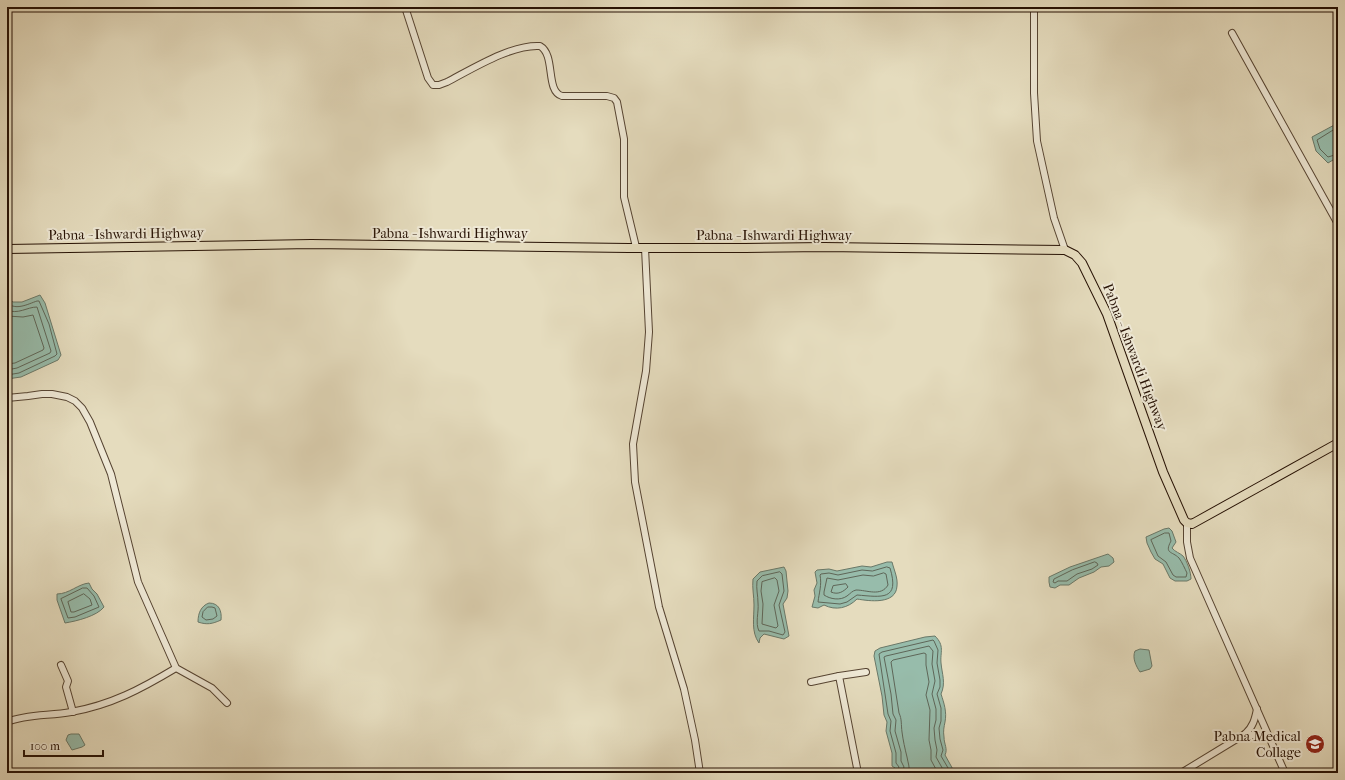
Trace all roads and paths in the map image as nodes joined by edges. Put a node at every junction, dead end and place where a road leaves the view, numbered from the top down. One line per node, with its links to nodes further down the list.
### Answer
1 (405, 7): 5 (street)
2 (1034, 7): 8 (street)
3 (1232, 33): 4 (street)
4 (1338, 224)
5 (635, 243): 6 (main road, Pabna - Ishwardi Highway); 7 (main road, Pabna - Ishwardi Highway)
6 (645, 248): 8 (main road, Pabna - Ishwardi Highway); 23 (street)
7 (7, 249)
8 (1065, 250): 11 (main road, Pabna - Ishwardi Highway)
9 (7, 398): 13 (street)
10 (1337, 446): 11 (main road)
11 (1187, 524): 18 (street)
12 (61, 665): 19 (street)
13 (176, 668): 17 (street); 19 (street)
14 (866, 672): 15 (street)
15 (839, 676): 16 (street); 24 (street)
16 (811, 682)
17 (227, 703)
18 (1257, 709): 21 (street); 22 (street)
19 (73, 712): 20 (street)
20 (7, 722)
21 (1245, 734): 22 (street); 25 (street)
22 (1270, 738): 26 (street)
23 (700, 773)
24 (858, 773)
25 (1181, 773)
26 (1285, 773)

